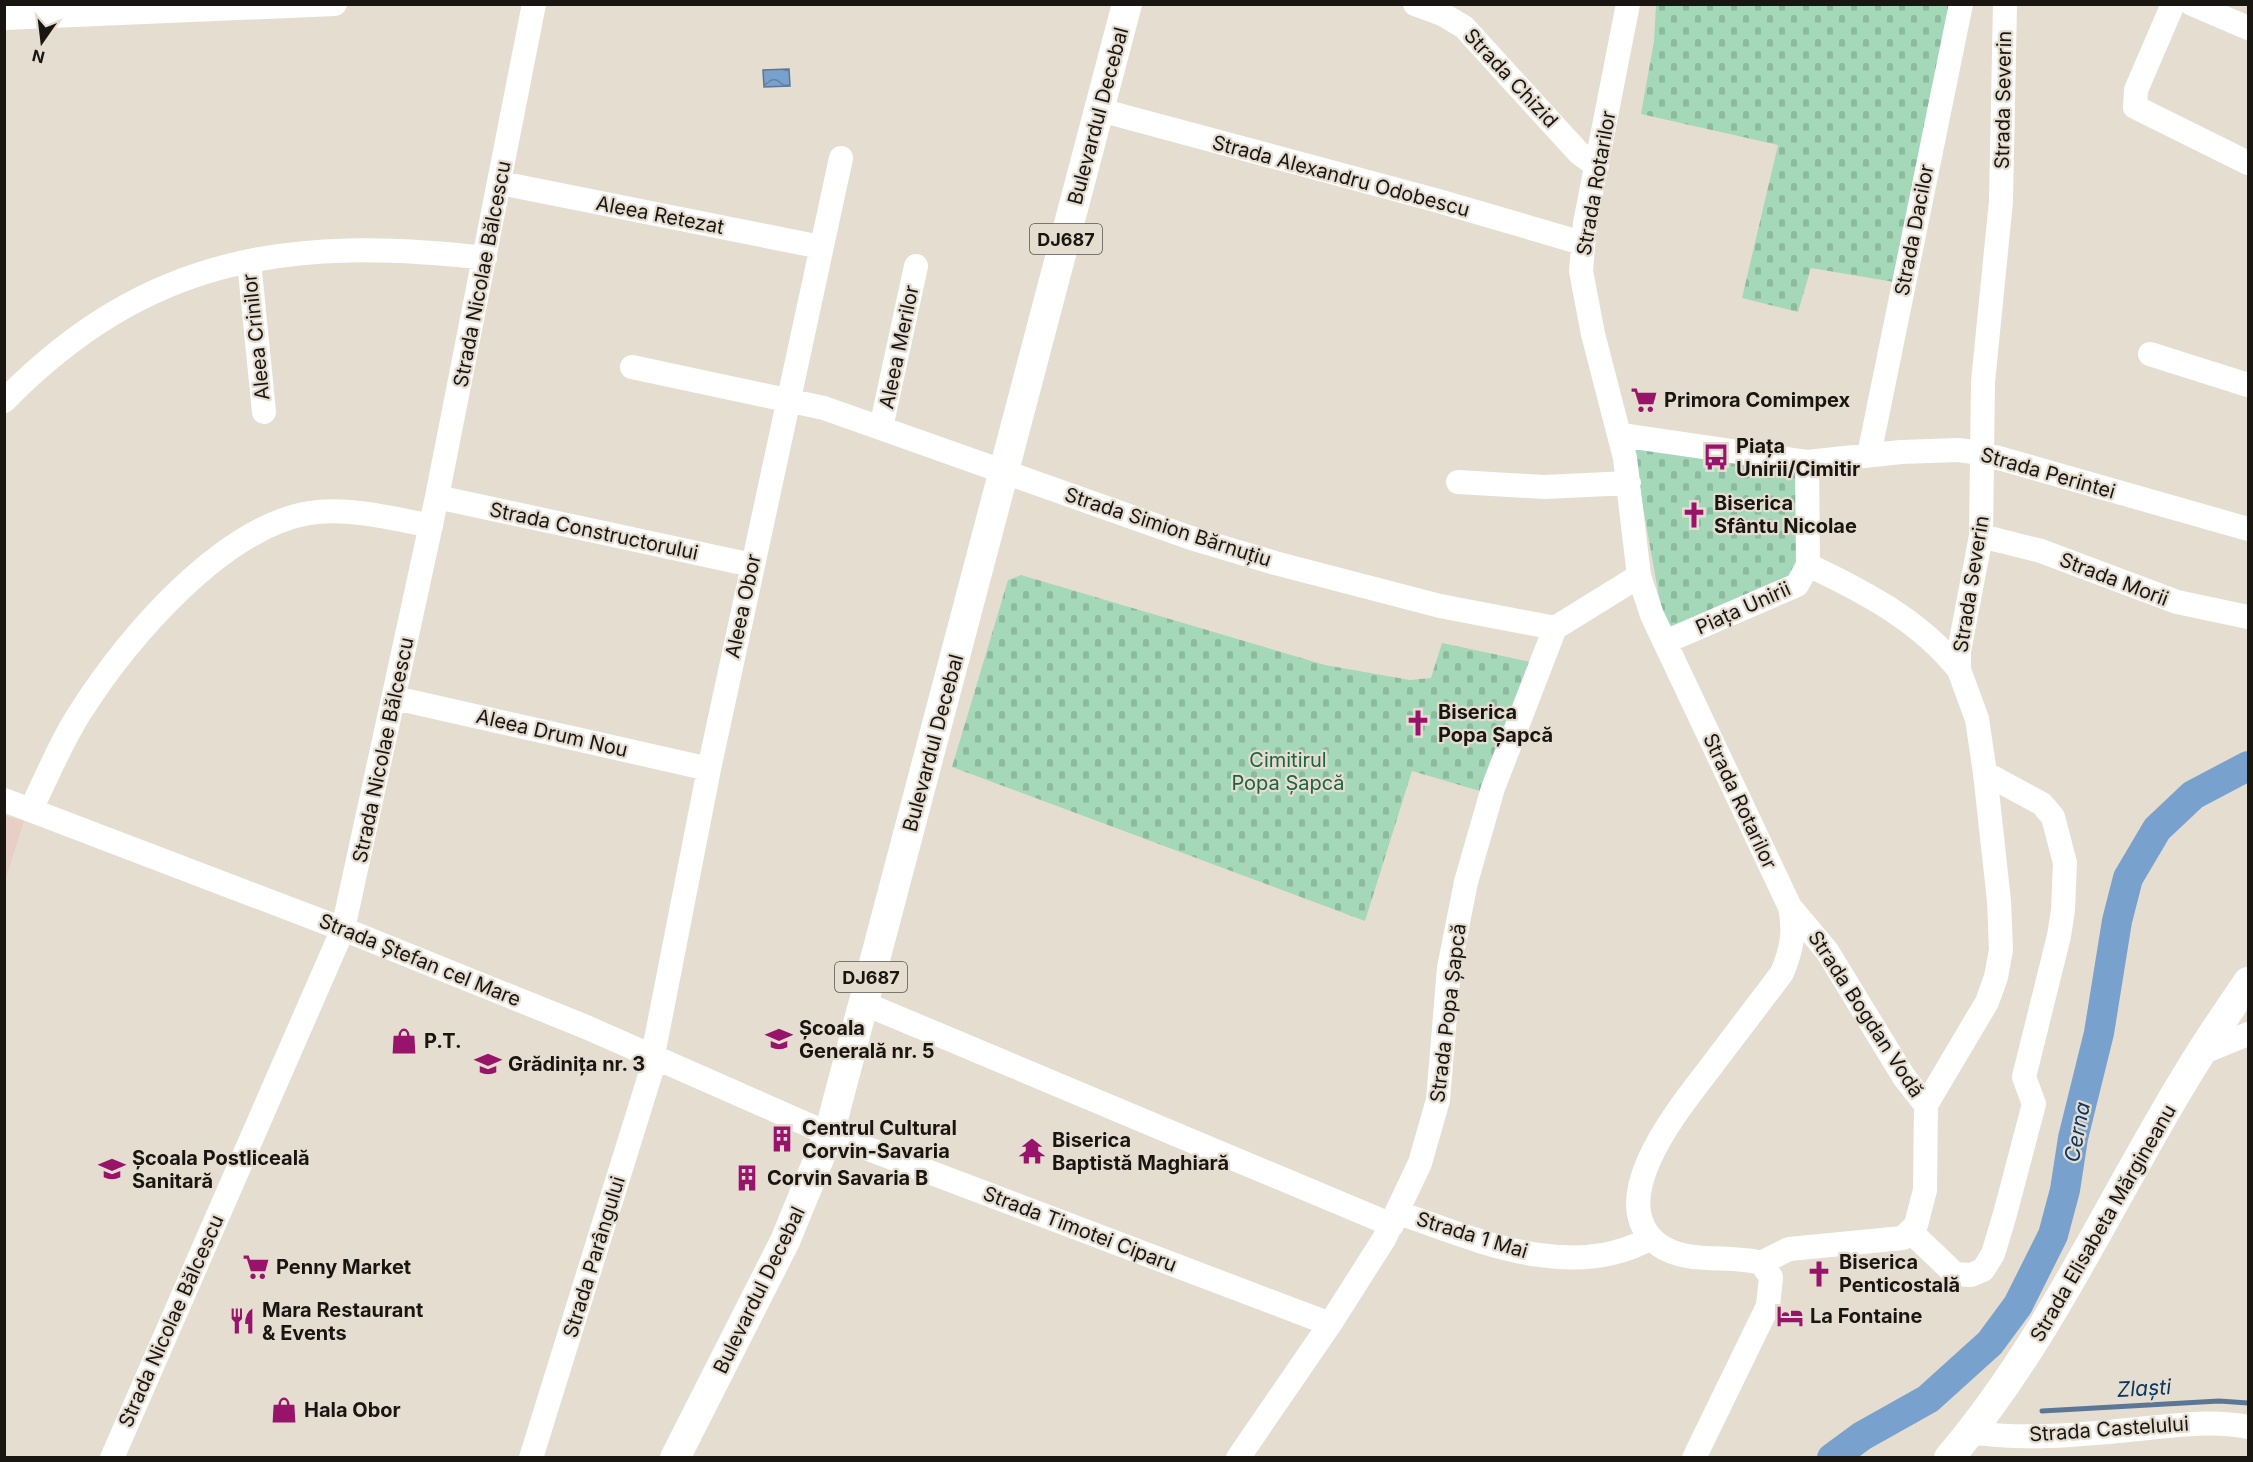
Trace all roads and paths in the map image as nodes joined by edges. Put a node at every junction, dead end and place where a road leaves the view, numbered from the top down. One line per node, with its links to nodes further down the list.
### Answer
1 (335, 4): 10 (street)
2 (534, 4): 16 (street, Strada Nicolae Bălcescu)
3 (1127, 4): 12 (main road, Bulevardul Decebal / DJ687)
4 (1415, 4): 15 (street, Strada Chizid)
5 (1628, 4): 15 (street, Strada Rotarilor)
6 (1961, 4): 31 (street, Strada Dacilor)
7 (2005, 4): 30 (street, Strada Severin)
8 (2173, 4): 14 (street)
9 (2192, 4): 11 (street)
10 (4, 18)
11 (2248, 28)
12 (1100, 110): 17 (street, Strada Alexandru Odobescu); 33 (main road, Bulevardul Decebal / DJ687)
13 (841, 158): 18 (street, Aleea Obor)
14 (2248, 163)
15 (1597, 166): 17 (street, Strada Rotarilor)
16 (500, 183): 18 (street, Aleea Retezat); 19 (street, Strada Nicolae Bălcescu)
17 (1582, 243): 29 (street, Strada Rotarilor)
18 (821, 248): 26 (street, Aleea Obor)
19 (485, 258): 20 (street); 36 (street, Strada Nicolae Bălcescu)
20 (249, 261): 25 (street); 27 (street, Aleea Crinilor)
21 (916, 266): 28 (street, Aleea Merilor)
22 (2150, 354): 24 (street)
23 (632, 367): 26 (street, Strada Simion Bărnuțiu)
24 (2248, 385)
25 (4, 401)
26 (789, 401): 28 (street, Strada Simion Bărnuțiu); 40 (street, Aleea Obor)
27 (264, 412)
28 (881, 428): 33 (street, Strada Simion Bărnuțiu)
29 (1621, 435): 32 (street); 35 (street, Strada Rotarilor)
30 (1981, 453): 31 (street, Strada Perintei); 38 (street, Strada Perintei); 39 (street, Strada Severin)
31 (1869, 455): 32 (street, Strada Perintei)
32 (1808, 462): 41 (street, Piața Unirii)
33 (1005, 473): 44 (street, Strada Simion Bărnuțiu); 55 (main road, Bulevardul Decebal / DJ687)
34 (1458, 482): 35 (street)
35 (1629, 483): 42 (street, Strada Rotarilor)
36 (437, 497): 37 (street, Strada Nicolae Bălcescu); 40 (street, Strada Constructorului)
37 (431, 526): 47 (street, Strada Nicolae Bălcescu); 51 (street)
38 (2248, 529)
39 (1981, 536): 43 (street, Strada Morii); 46 (street, Strada Severin)
40 (752, 565): 48 (street, Aleea Obor)
41 (1808, 565): 45 (street, Piața Unirii); 46 (street)
42 (1639, 576): 44 (street); 45 (street, Strada Rotarilor)
43 (2248, 617)
44 (1555, 628): 61 (street, Strada Popa Șapcă)
45 (1665, 642): 52 (street, Strada Rotarilor)
46 (1959, 670): 49 (street, Strada Severin)
47 (395, 698): 48 (street, Aleea Drum Nou); 53 (street, Strada Nicolae Bălcescu)
48 (709, 769): 58 (street, Aleea Obor)
49 (1985, 773): 59 (street, Strada Severin); 62 (street)
50 (4, 800): 51 (street, Strada Ștefan cel Mare)
51 (31, 809): 53 (street, Strada Ștefan cel Mare)
52 (1790, 906): 59 (street, Strada Bogdan Vodă); 63 (street, Strada Rotarilor)
53 (343, 929): 58 (street, Strada Ștefan cel Mare); 68 (street, Strada Nicolae Bălcescu)
54 (2248, 982): 57 (main road, Strada Elisabeta Mărgineanu)
55 (864, 1003): 60 (main road, Bulevardul Decebal / DJ687); 61 (street, Strada 1 Mai)
56 (2248, 1034): 57 (street)
57 (2199, 1054): 67 (main road, Strada Elisabeta Mărgineanu)
58 (654, 1056): 60 (street, Strada Ștefan cel Mare); 69 (street, Strada Parângului)
59 (1926, 1105): 62 (street, Strada Bogdan Vodă)
60 (829, 1134): 65 (street, Strada Timotei Ciparu); 70 (main road, Bulevardul Decebal / DJ687)
61 (1395, 1219): 63 (street, Strada 1 Mai); 65 (street, Strada Popa Șapcă)
62 (1911, 1232): 64 (street)
63 (1651, 1238): 64 (street)
64 (1761, 1263): 72 (street)
65 (1330, 1324): 71 (street, Strada Popa Șapcă)
66 (2248, 1427): 67 (street, Strada Castelului)
67 (1970, 1432): 73 (main road, Strada Elisabeta Mărgineanu)
68 (112, 1458)
69 (531, 1458)
70 (675, 1458)
71 (1238, 1458)
72 (1694, 1458)
73 (1949, 1458)

